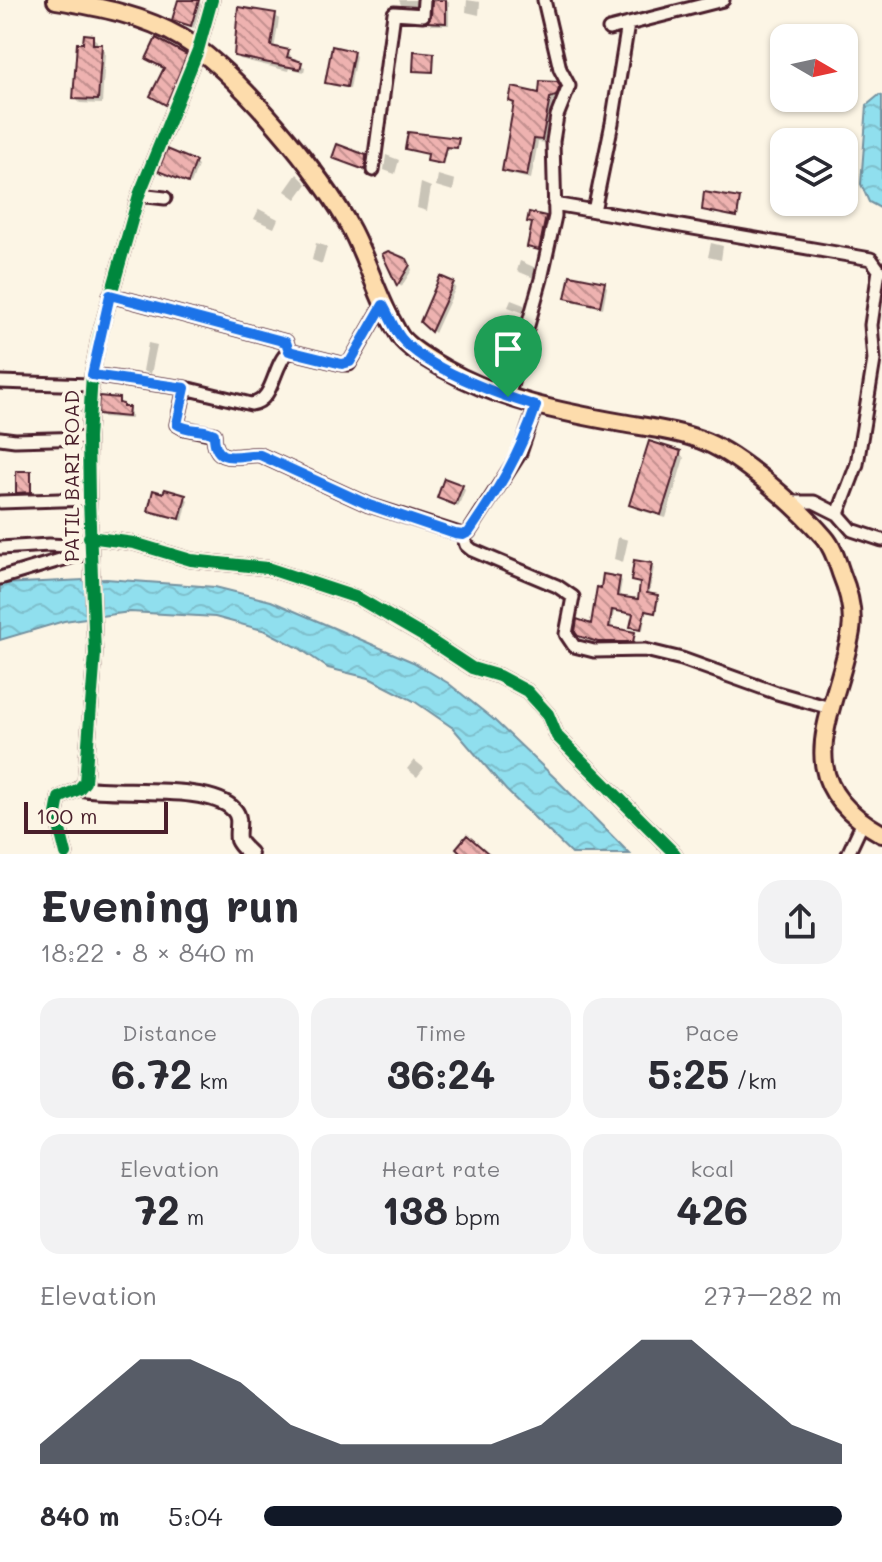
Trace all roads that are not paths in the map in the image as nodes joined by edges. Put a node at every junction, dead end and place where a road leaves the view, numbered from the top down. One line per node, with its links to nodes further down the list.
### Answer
1 (56, 0): 8 (main road)
2 (212, 0): 8 (street, PATIL BARI ROAD)
3 (424, 0): 9 (street)
4 (544, 0): 12 (street)
5 (723, 0): 6 (street)
6 (628, 24): 7 (street); 13 (street)
7 (609, 29)
8 (198, 50): 10 (street, PATIL BARI ROAD); 15 (main road)
9 (373, 170)
10 (139, 195): 11 (street); 14 (street, PATIL BARI ROAD)
11 (165, 198)
12 (554, 204): 13 (street); 20 (street)
13 (594, 211): 27 (street)
14 (110, 295): 16 (street); 17 (street, PATIL BARI ROAD)
15 (383, 305): 16 (street); 20 (main road)
16 (289, 351): 19 (street)
17 (91, 380): 18 (street); 19 (street); 23 (street, PATIL BARI ROAD)
18 (0, 382)
19 (185, 388): 28 (street)
20 (508, 397): 21 (main road)
21 (536, 406): 26 (main road); 28 (street)
22 (0, 438): 23 (street)
23 (88, 438): 24 (street, PATIL BARI ROAD)
24 (89, 499): 25 (street); 30 (street, PATIL BARI ROAD)
25 (0, 502)
26 (787, 502): 27 (street); 33 (main road)
27 (838, 514): 29 (street)
28 (463, 535): 33 (street)
29 (882, 540)
30 (90, 547): 31 (street); 32 (street); 34 (street, PATIL BARI ROAD); 39 (street)
31 (0, 548)
32 (0, 578)
33 (830, 708): 35 (main road)
34 (81, 788): 37 (street); 38 (street)
35 (863, 822): 36 (main road); 40 (street)
36 (882, 834)
37 (66, 854)
38 (250, 854)
39 (675, 854)
40 (848, 854)

